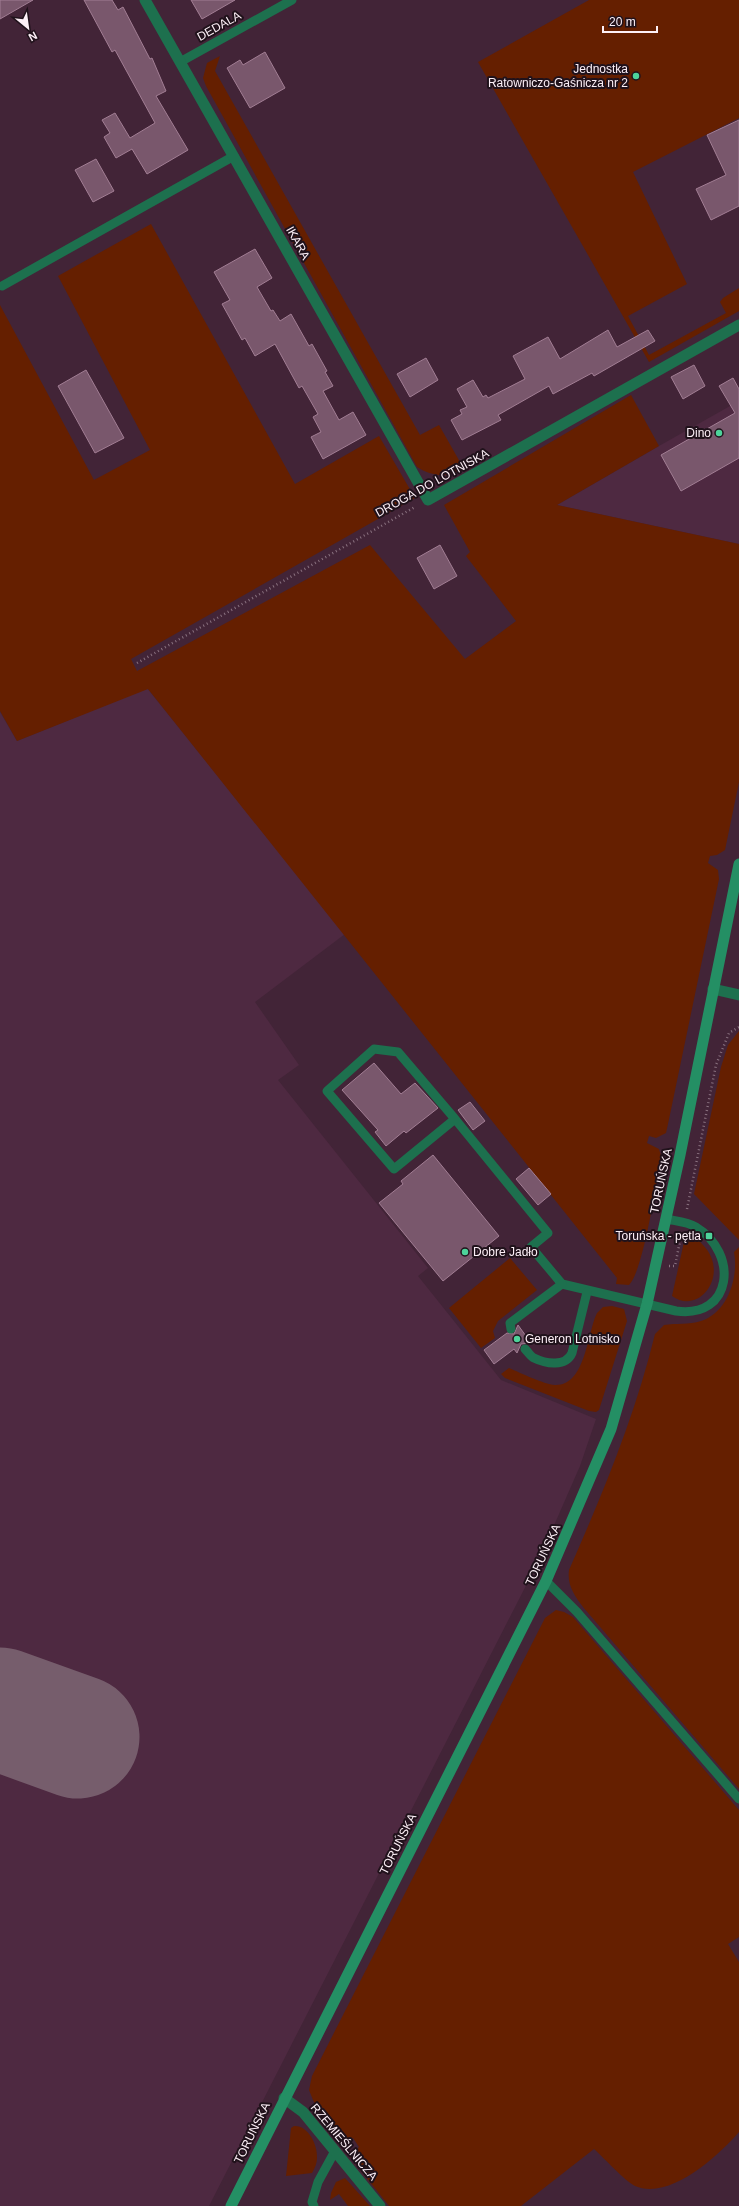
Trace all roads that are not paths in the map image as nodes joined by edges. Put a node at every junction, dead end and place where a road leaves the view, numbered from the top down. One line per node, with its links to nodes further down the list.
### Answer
1 (145, 0): 3 (street, IKARA)
2 (292, 0): 3 (lane, DEDALA)
3 (180, 62): 4 (street, IKARA)
4 (234, 156): 5 (lane); 7 (street, IKARA)
5 (2, 286)
6 (739, 326): 7 (street, DROGA DO LOTNISKA)
7 (428, 500)
8 (739, 864): 9 (main road, TORUŃSKA)
9 (713, 989): 10 (street); 12 (main road, TORUŃSKA)
10 (739, 995)
11 (454, 1118): 11 (lane); 13 (lane)
12 (666, 1219): 15 (main road, TORUŃSKA); 15 (lane)
13 (562, 1284): 14 (lane); 16 (lane)
14 (588, 1292): 15 (lane); 17 (lane)
15 (648, 1304): 18 (main road, TORUŃSKA)
16 (511, 1329)
17 (525, 1349)
18 (546, 1581): 19 (lane); 20 (main road, TORUŃSKA)
19 (739, 1799)
20 (284, 2098): 21 (street, RZEMIEŚLNICZA); 22 (main road, TORUŃSKA)
21 (335, 2150): 23 (lane); 24 (street, RZEMIEŚLNICZA)
22 (230, 2206)
23 (314, 2206)
24 (380, 2206)

